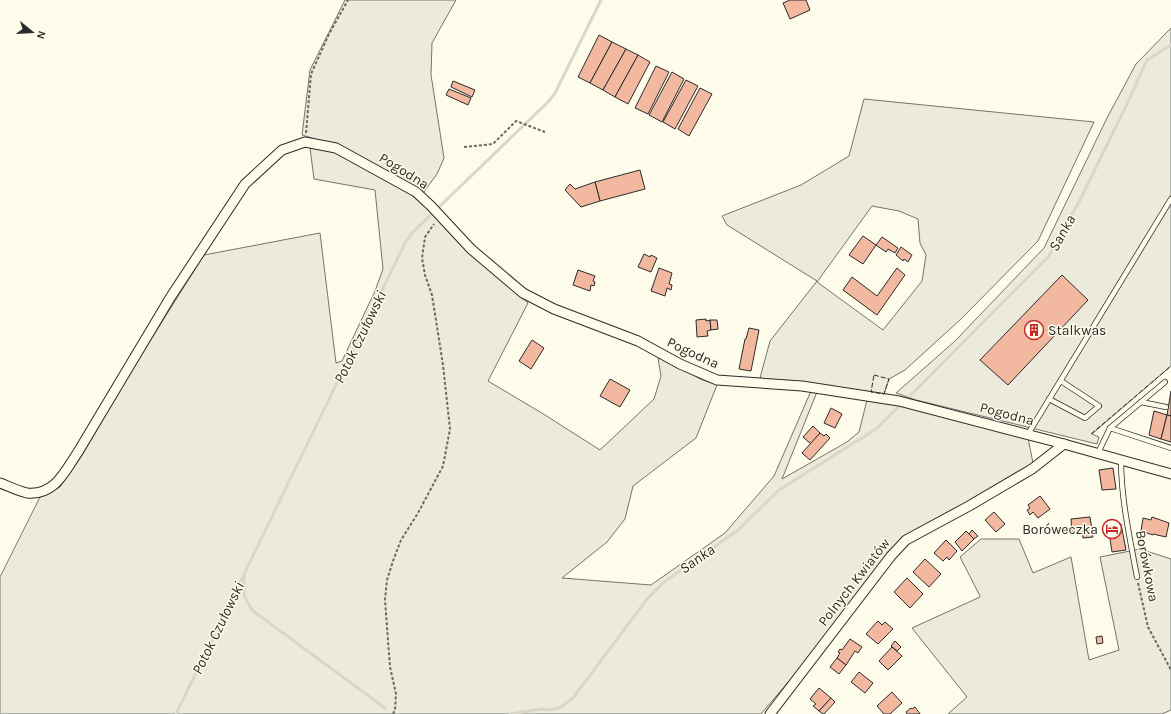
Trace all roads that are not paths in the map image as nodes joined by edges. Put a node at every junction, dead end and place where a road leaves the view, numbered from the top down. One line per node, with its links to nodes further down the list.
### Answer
1 (1171, 199): 2 (lane)
2 (1060, 381): 4 (lane); 4 (lane)
3 (1165, 382): 5 (lane)
4 (1049, 399): 8 (lane)
5 (1141, 402): 6 (lane); 7 (lane)
6 (1166, 407)
7 (1110, 428): 10 (lane); 11 (lane)
8 (1028, 434): 9 (street, Pogodna); 14 (street, Pogodna)
9 (1064, 444): 11 (street, Pogodna); 16 (street, Polnych Kwiatów)
10 (1171, 448)
11 (1098, 453): 12 (street, Pogodna)
12 (1121, 460): 13 (street, Pogodna); 15 (lane, Borówkowa)
13 (1171, 474)
14 (0, 483)
15 (1137, 578)
16 (770, 714)

